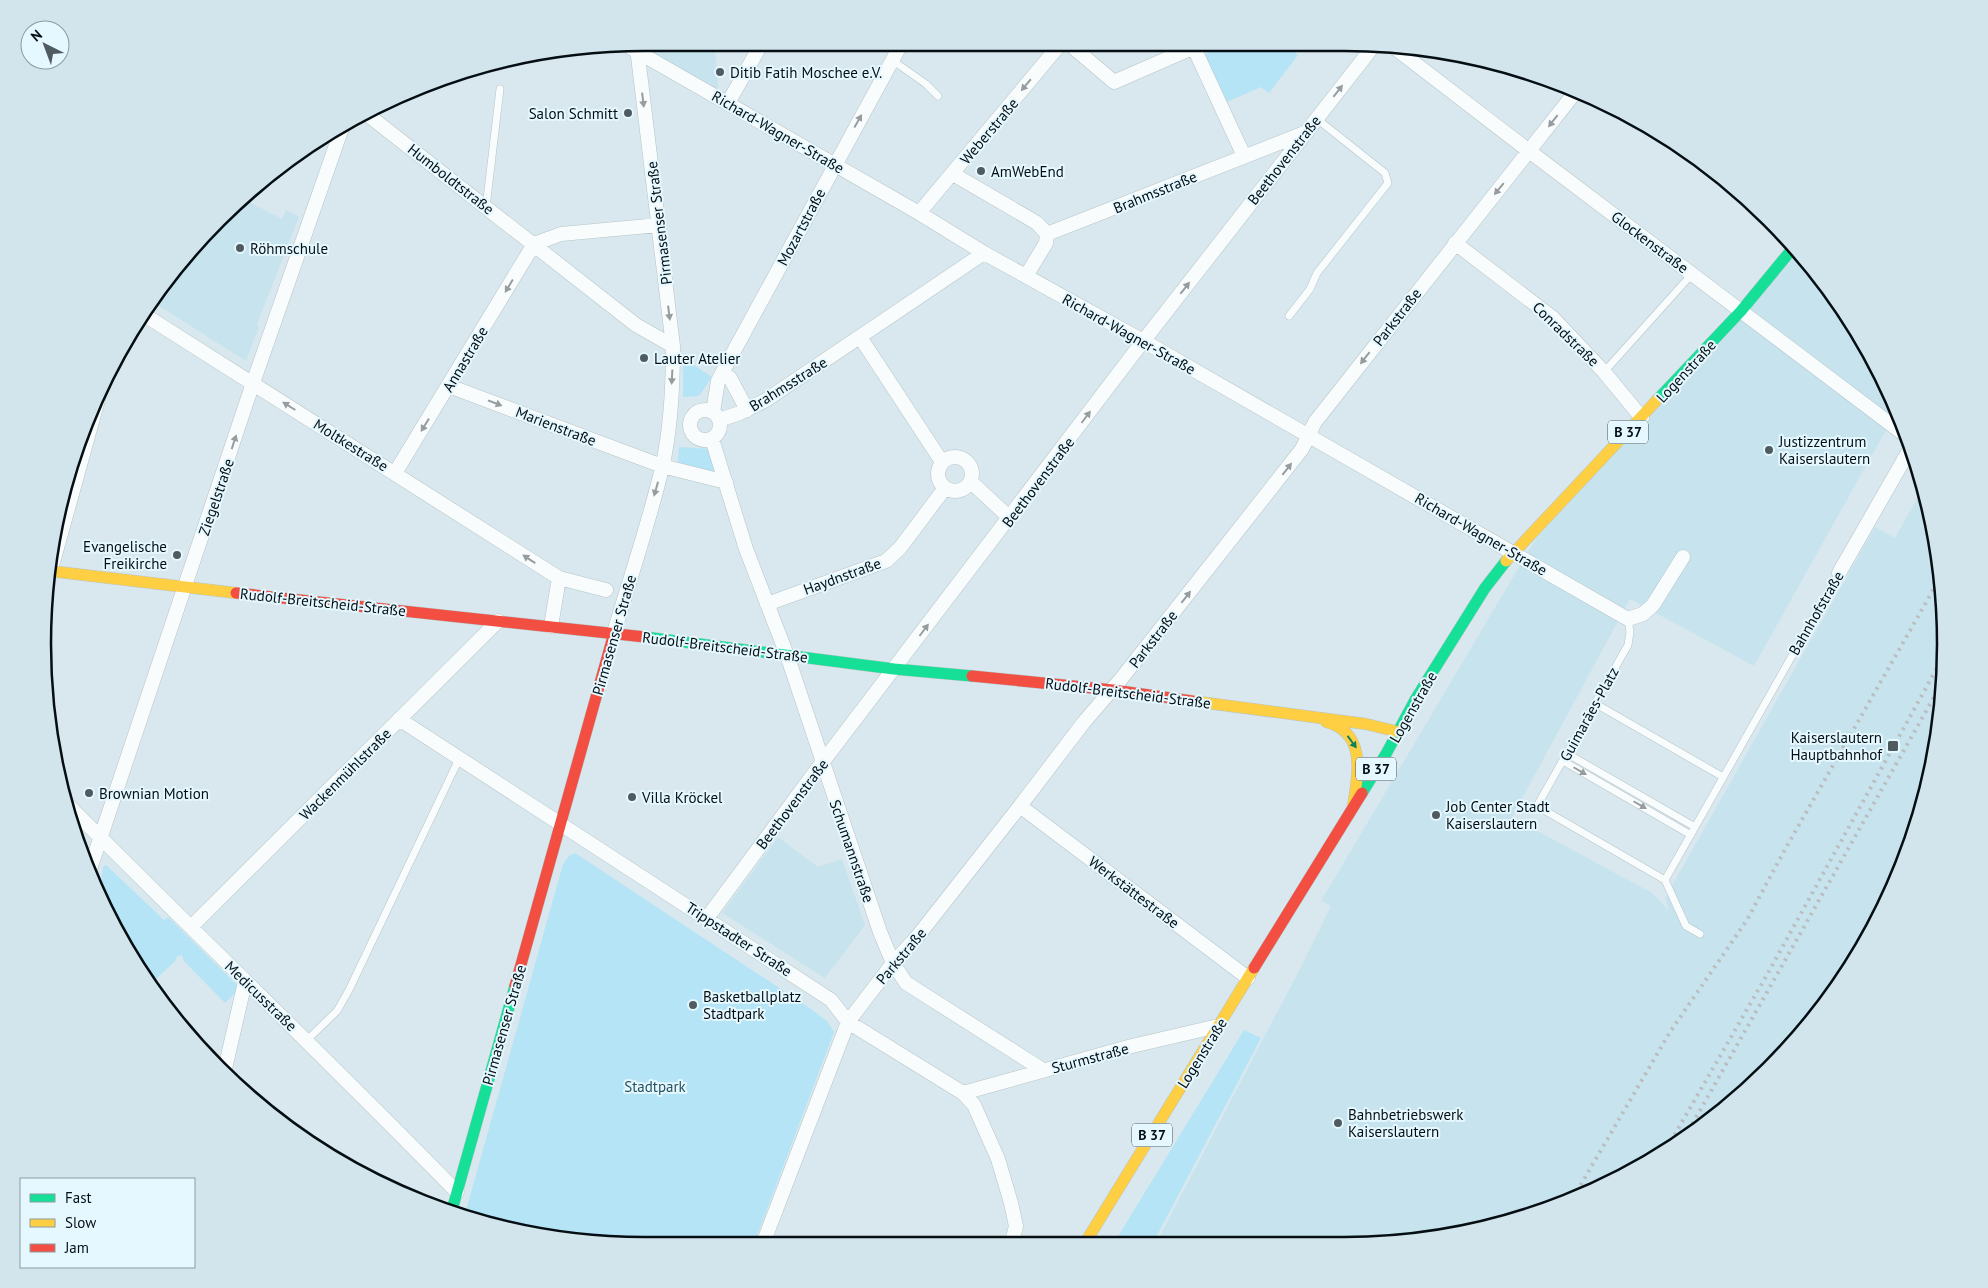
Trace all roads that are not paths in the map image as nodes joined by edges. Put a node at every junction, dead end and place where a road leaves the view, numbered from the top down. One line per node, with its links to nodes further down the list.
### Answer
1 (635, 51): 26 (street, Pirmasenser Straße, one-way to 26)
2 (639, 51): 15 (street, Richard-Wagner-Straße)
3 (757, 51): 15 (street)
4 (897, 51): 11 (street, Mozartstraße)
5 (1056, 51): 23 (street, Weberstraße, one-way to 23)
6 (1078, 51): 7 (street)
7 (1186, 51)
8 (1194, 51): 21 (street)
9 (1369, 52): 17 (street, Beethovenstraße, one-way to 9)
10 (1404, 55): 20 (street, Glockenstraße)
11 (892, 60): 13 (lane); 22 (street, Mozartstraße, one-way to 11)
12 (500, 89): 24 (lane)
13 (938, 96)
14 (1572, 96): 20 (street, Parkstraße, one-way to 20)
15 (728, 103): 22 (street, Richard-Wagner-Straße)
16 (372, 118): 24 (street, Humboldtstraße)
17 (1317, 119): 18 (street, Beethovenstraße); 35 (lane)
18 (1307, 132): 21 (street, Brahmsstraße); 38 (street, Beethovenstraße, one-way to 18)
19 (339, 136): 42 (street, Ziegelstraße)
20 (1529, 152): 28 (street, Parkstraße, one-way to 28); 32 (street, Glockenstraße)
21 (1244, 156): 27 (street, Brahmsstraße)
22 (835, 164): 25 (street, Richard-Wagner-Straße); 41 (street, Mozartstraße)
23 (953, 174): 25 (street, Weberstraße); 27 (street)
24 (486, 207): 29 (street, Humboldtstraße)
25 (919, 213): 31 (street, Richard-Wagner-Straße)
26 (659, 225): 29 (street); 39 (street, Pirmasenser Straße, one-way to 39)
27 (1047, 234): 33 (street)
28 (1455, 243): 40 (street, Conradstraße); 48 (street, Parkstraße, one-way to 48)
29 (534, 244): 39 (street, Humboldtstraße); 43 (street, Annastraße, one-way to 43)
30 (1789, 252): 34 (street, Logenstraße / B 37)
31 (984, 253): 33 (street, Richard-Wagner-Straße); 37 (street, Brahmsstraße)
32 (1692, 274): 34 (street, Glockenstraße); 40 (lane)
33 (1026, 276): 38 (street, Richard-Wagner-Straße)
34 (1741, 310): 46 (street, Logenstraße / B 37); 47 (street, Glockenstraße)
35 (1290, 316)
36 (149, 318): 42 (street, Moltkestraße)
37 (860, 337): 44 (street, Brahmsstraße); 52 (street)
38 (1144, 341): 48 (street, Richard-Wagner-Straße); 58 (street, Beethovenstraße, one-way to 38)
39 (673, 346): 53 (street, Pirmasenser Straße, one-way to 53)
40 (1604, 372): 46 (street, Conradstraße)
41 (720, 377): 44 (street); 45 (street, Mozartstraße)
42 (253, 383): 54 (street, Moltkestraße, one-way to 42); 65 (street, Ziegelstraße, one-way to 42)
43 (449, 386): 53 (street, Marienstraße, one-way to 53); 54 (street, Annastraße, one-way to 54)
44 (744, 412): 45 (street, Brahmsstraße)
45 (716, 416): 49 (street); 49 (street)
46 (1642, 418): 60 (street, Logenstraße / B 37)
47 (1896, 428)
48 (1310, 436): 60 (street, Richard-Wagner-Straße); 74 (street, Parkstraße, one-way to 48)
49 (712, 439): 55 (street, Schumannstraße)
50 (84, 449): 59 (street)
51 (1906, 456): 63 (street, Bahnhofstraße)
52 (942, 462): 56 (street); 57 (street)
53 (662, 466): 55 (street); 71 (street, Pirmasenser Straße, one-way to 71)
54 (395, 473): 64 (street, Moltkestraße, one-way to 54)
55 (726, 482): 67 (street, Schumannstraße)
56 (971, 482): 57 (street); 58 (street)
57 (945, 488): 67 (street, Haydnstraße)
58 (1010, 518): 73 (street, Beethovenstraße, one-way to 58)
59 (65, 520)
60 (1513, 553): 68 (street, Richard-Wagner-Straße); 78 (street, Logenstraße / B 37)
61 (1683, 557): 68 (street)
62 (56, 572): 65 (street, Rudolf-Breitscheid-Straße)
63 (1838, 573): 83 (lane, Bahnhofstraße)
64 (559, 578): 66 (street, Moltkestraße); 70 (street)
65 (185, 588): 69 (street, Rudolf-Breitscheid-Straße); 90 (street, Ziegelstraße)
66 (606, 590)
67 (767, 604): 72 (street, Schumannstraße)
68 (1628, 619): 75 (lane, Guimarães-Platz)
69 (498, 621): 70 (street, Rudolf-Breitscheid-Straße); 77 (street, Wackenmühlstraße)
70 (550, 626): 71 (street, Rudolf-Breitscheid-Straße)
71 (614, 633): 72 (street, Rudolf-Breitscheid-Straße); 87 (street, Pirmasenser Straße)
72 (787, 655): 73 (street, Rudolf-Breitscheid-Straße); 82 (street, Schumannstraße)
73 (894, 669): 74 (street, Rudolf-Breitscheid-Straße); 82 (street, Beethovenstraße)
74 (1112, 690): 76 (street, Rudolf-Breitscheid-Straße); 84 (street, Parkstraße)
75 (1596, 704): 79 (lane, Guimarães-Platz); 83 (lane)
76 (1313, 716): 78 (street, Rudolf-Breitscheid-Straße); 85 (street, one-way to 85)
77 (399, 719): 80 (street, Trippstadter Straße); 94 (street, Wackenmühlstraße)
78 (1399, 732): 85 (street, Logenstraße / B 37)
79 (1568, 754): 81 (lane, Guimarães-Platz); 88 (lane)
80 (459, 759): 87 (street, Trippstadter Straße); 101 (lane)
81 (1563, 761): 89 (lane, one-way to 89); 92 (lane, Guimarães-Platz)
82 (822, 763): 93 (street, Beethovenstraße); 96 (street, Schumannstraße)
83 (1723, 777): 88 (lane)
84 (1020, 806): 96 (street, Parkstraße); 97 (street, Werkstättestraße)
85 (1353, 806): 97 (street, Logenstraße / B 37)
86 (76, 813): 90 (street, Medicusstraße)
87 (560, 825): 93 (street, Trippstadter Straße); 105 (street, Pirmasenser Straße)
88 (1695, 827): 89 (lane)
89 (1691, 835): 92 (lane)
90 (100, 837): 91 (street, Ziegelstraße); 94 (street, Medicusstraße)
91 (92, 861)
92 (1664, 880): 95 (lane)
93 (707, 918): 99 (street, Trippstadter Straße)
94 (192, 926): 98 (street, Medicusstraße)
95 (1700, 934)
96 (892, 964): 99 (street, Parkstraße); 103 (street)
97 (1248, 978): 100 (street, Logenstraße / B 37)
98 (245, 982): 101 (street, Medicusstraße); 102 (street)
99 (848, 1022): 104 (street, Trippstadter Straße); 107 (street, Parkstraße)
100 (1218, 1026): 103 (street, Sturmstraße); 109 (street, Logenstraße / B 37)
101 (307, 1040): 105 (street, Medicusstraße)
102 (226, 1064)
103 (1042, 1070): 104 (street, Sturmstraße)
104 (962, 1093): 108 (street, Trippstadter Straße)
105 (457, 1192): 106 (street, Pirmasenser Straße)
106 (453, 1205)
107 (766, 1237)
108 (1013, 1237)
109 (1089, 1237)

